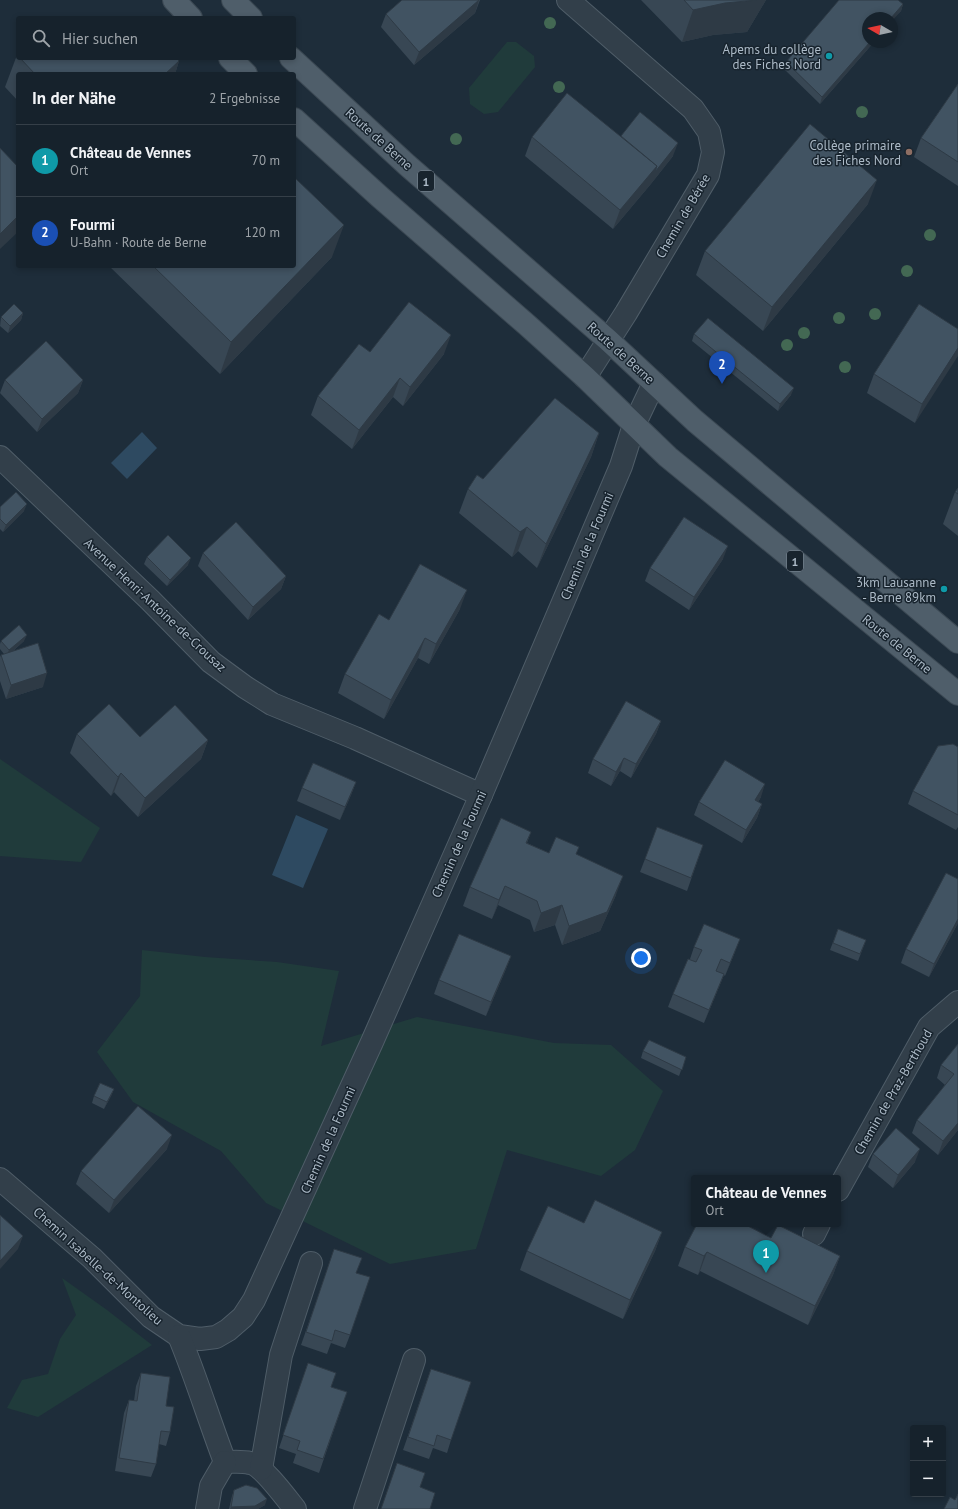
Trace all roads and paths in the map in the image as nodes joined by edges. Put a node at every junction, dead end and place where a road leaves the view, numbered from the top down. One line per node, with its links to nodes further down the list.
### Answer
1 (174, 0): 4 (main road)
2 (233, 0): 5 (main road)
3 (568, 0): 10 (street, Chemin de Bérée)
4 (189, 16)
5 (249, 16)
6 (232, 60): 8 (main road)
7 (293, 60): 10 (main road, Route de Berne / 1)
8 (244, 72)
9 (296, 121): 11 (main road, Route de Berne / 1)
10 (608, 340): 11 (street, Chemin de Bérée); 12 (main road, Route de Berne / 1)
11 (585, 377): 13 (main road, Route de Berne / 1)
12 (654, 383): 13 (street, Chemin de la Fourmi); 15 (main road, Route de Berne / 1)
13 (634, 425): 16 (main road, Route de Berne / 1); 17 (street, Chemin de la Fourmi)
14 (0, 457): 17 (street, Avenue Henri-Antoine-de-Crousaz)
15 (958, 642)
16 (958, 694)
17 (481, 795): 22 (street, Chemin de la Fourmi)
18 (958, 1002): 20 (street, Chemin de Praz-Berthoud)
19 (0, 1179): 23 (street, Chemin Isabelle-de-Montolieu)
20 (841, 1185)
21 (311, 1263): 26 (street)
22 (254, 1300): 23 (street, Chemin Isabelle-de-Montolieu)
23 (179, 1336): 25 (street)
24 (414, 1360): 29 (street)
25 (225, 1462): 26 (street); 27 (street)
26 (260, 1469): 28 (street)
27 (207, 1509)
28 (295, 1509)
29 (366, 1509)

